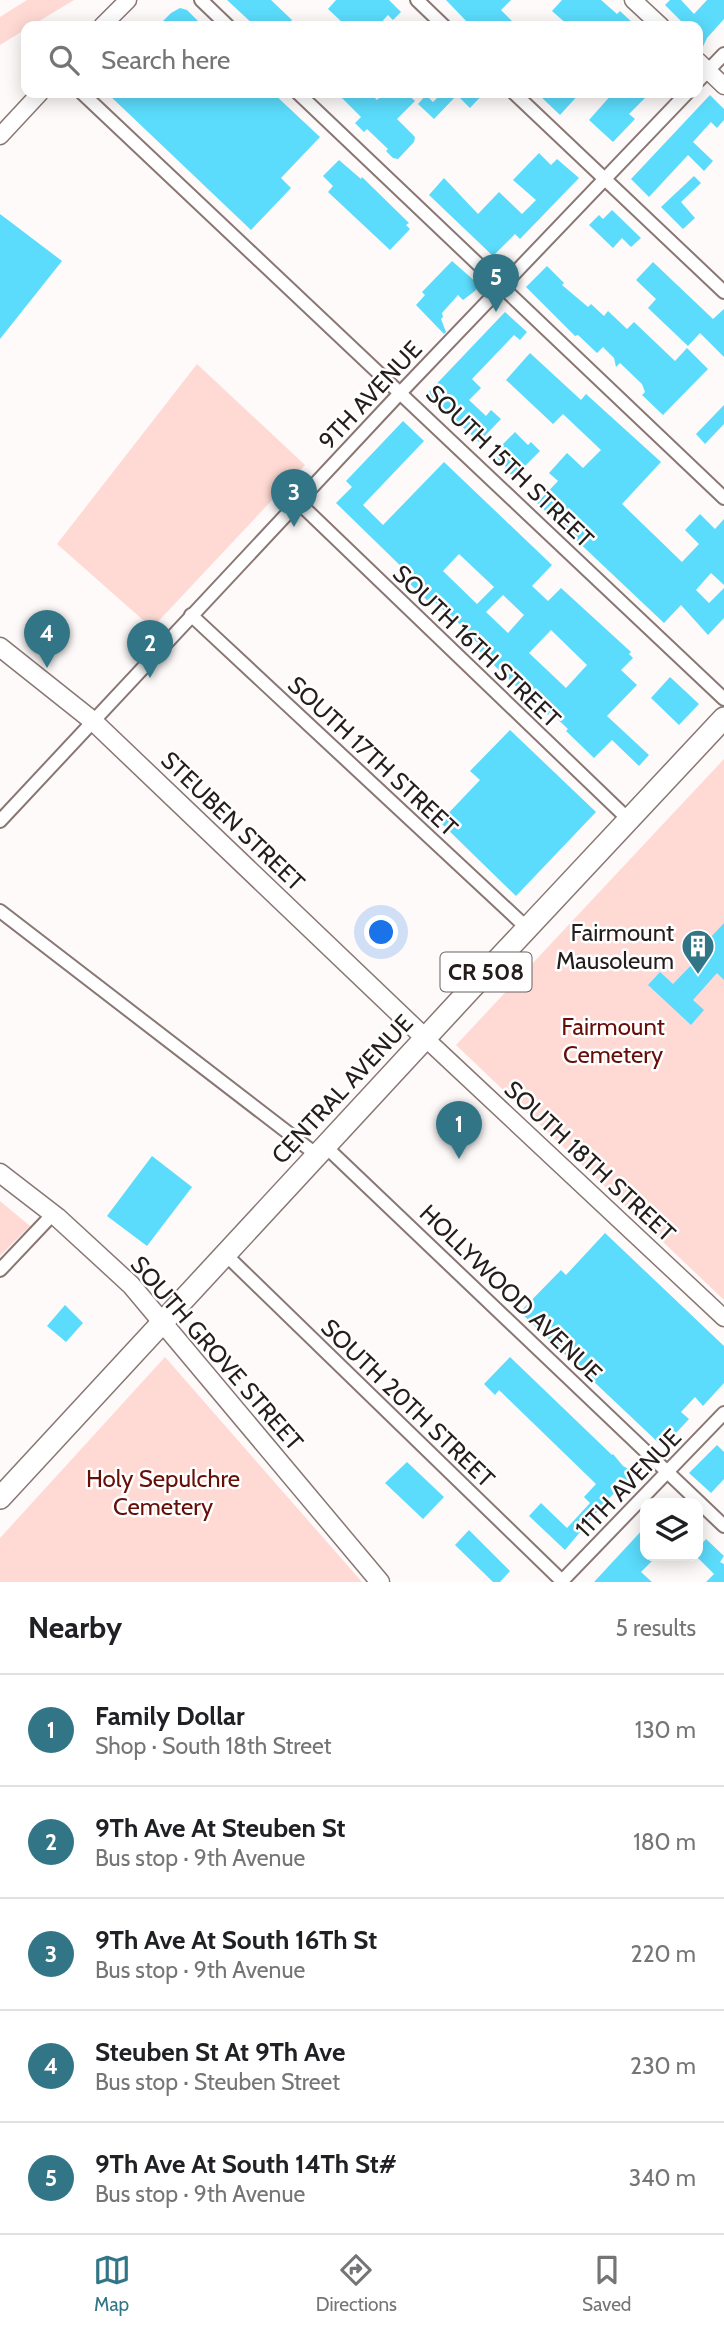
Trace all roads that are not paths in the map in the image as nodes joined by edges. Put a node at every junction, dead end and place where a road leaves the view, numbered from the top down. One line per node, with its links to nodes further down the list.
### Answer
1 (128, 0): 5 (street)
2 (201, 0): 6 (street)
3 (416, 0): 7 (street)
4 (633, 0): 8 (street)
5 (107, 21)
6 (223, 21)
7 (439, 21)
8 (656, 21)
9 (724, 54): 10 (street)
10 (703, 70)
11 (703, 72): 12 (street)
12 (724, 86)
13 (35, 98): 18 (street)
14 (87, 98): 22 (street, SOUTH 15TH STREET)
15 (303, 98): 20 (street)
16 (519, 98): 19 (street)
17 (682, 98): 19 (street, 9TH AVENUE)
18 (0, 136)
19 (605, 179): 20 (street, 9TH AVENUE); 21 (street)
20 (502, 287): 22 (street, 9TH AVENUE); 23 (street)
21 (724, 292)
22 (401, 392): 24 (street, 9TH AVENUE); 27 (street, SOUTH 15TH STREET)
23 (724, 498)
24 (298, 502): 25 (street, 9TH AVENUE); 30 (street, SOUTH 16TH STREET)
25 (191, 615): 29 (street, 9TH AVENUE); 33 (street, SOUTH 17TH STREET)
26 (0, 647): 29 (main road, STEUBEN STREET)
27 (724, 699)
28 (724, 718): 30 (main road, CENTRAL AVENUE / CR 508)
29 (93, 721): 31 (street, 9TH AVENUE); 34 (main road, STEUBEN STREET)
30 (628, 819): 33 (main road, CENTRAL AVENUE / CR 508)
31 (0, 821)
32 (0, 911): 35 (street, HOLLYWOOD AVENUE)
33 (527, 928): 34 (main road, CENTRAL AVENUE / CR 508)
34 (425, 1038): 35 (main road, CENTRAL AVENUE / CR 508); 40 (street, SOUTH 18TH STREET)
35 (321, 1150): 38 (main road, CENTRAL AVENUE / CR 508); 43 (street, HOLLYWOOD AVENUE)
36 (0, 1173): 37 (main road, SOUTH GROVE STREET)
37 (52, 1214): 39 (street); 41 (main road, SOUTH GROVE STREET)
38 (225, 1254): 41 (main road, CENTRAL AVENUE / CR 508); 47 (street, SOUTH 20TH STREET)
39 (0, 1270)
40 (724, 1318)
41 (163, 1322): 44 (main road, CENTRAL AVENUE / CR 508); 46 (main road, SOUTH GROVE STREET)
42 (724, 1413): 43 (street, 11TH AVENUE)
43 (668, 1472): 45 (street, HOLLYWOOD AVENUE); 47 (street, 11TH AVENUE)
44 (0, 1498)
45 (724, 1526)
46 (380, 1582)
47 (562, 1582)

